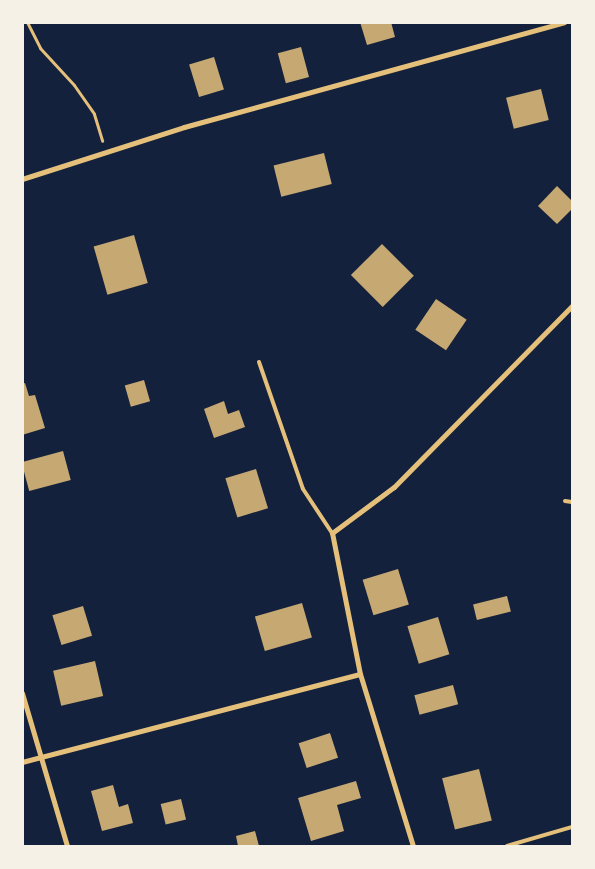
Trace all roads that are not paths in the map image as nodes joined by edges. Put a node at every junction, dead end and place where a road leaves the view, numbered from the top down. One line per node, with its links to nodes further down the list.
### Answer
1 (564, 22): 2 (street)
2 (22, 180)
3 (572, 306): 7 (street)
4 (258, 362): 7 (lane)
5 (565, 501): 6 (lane)
6 (572, 502)
7 (332, 533): 8 (street)
8 (360, 674): 10 (street); 14 (street)
9 (22, 693): 10 (street)
10 (41, 756): 11 (street); 13 (street)
11 (22, 762)
12 (572, 827): 15 (lane)
13 (67, 846)
14 (413, 846)
15 (507, 846)

